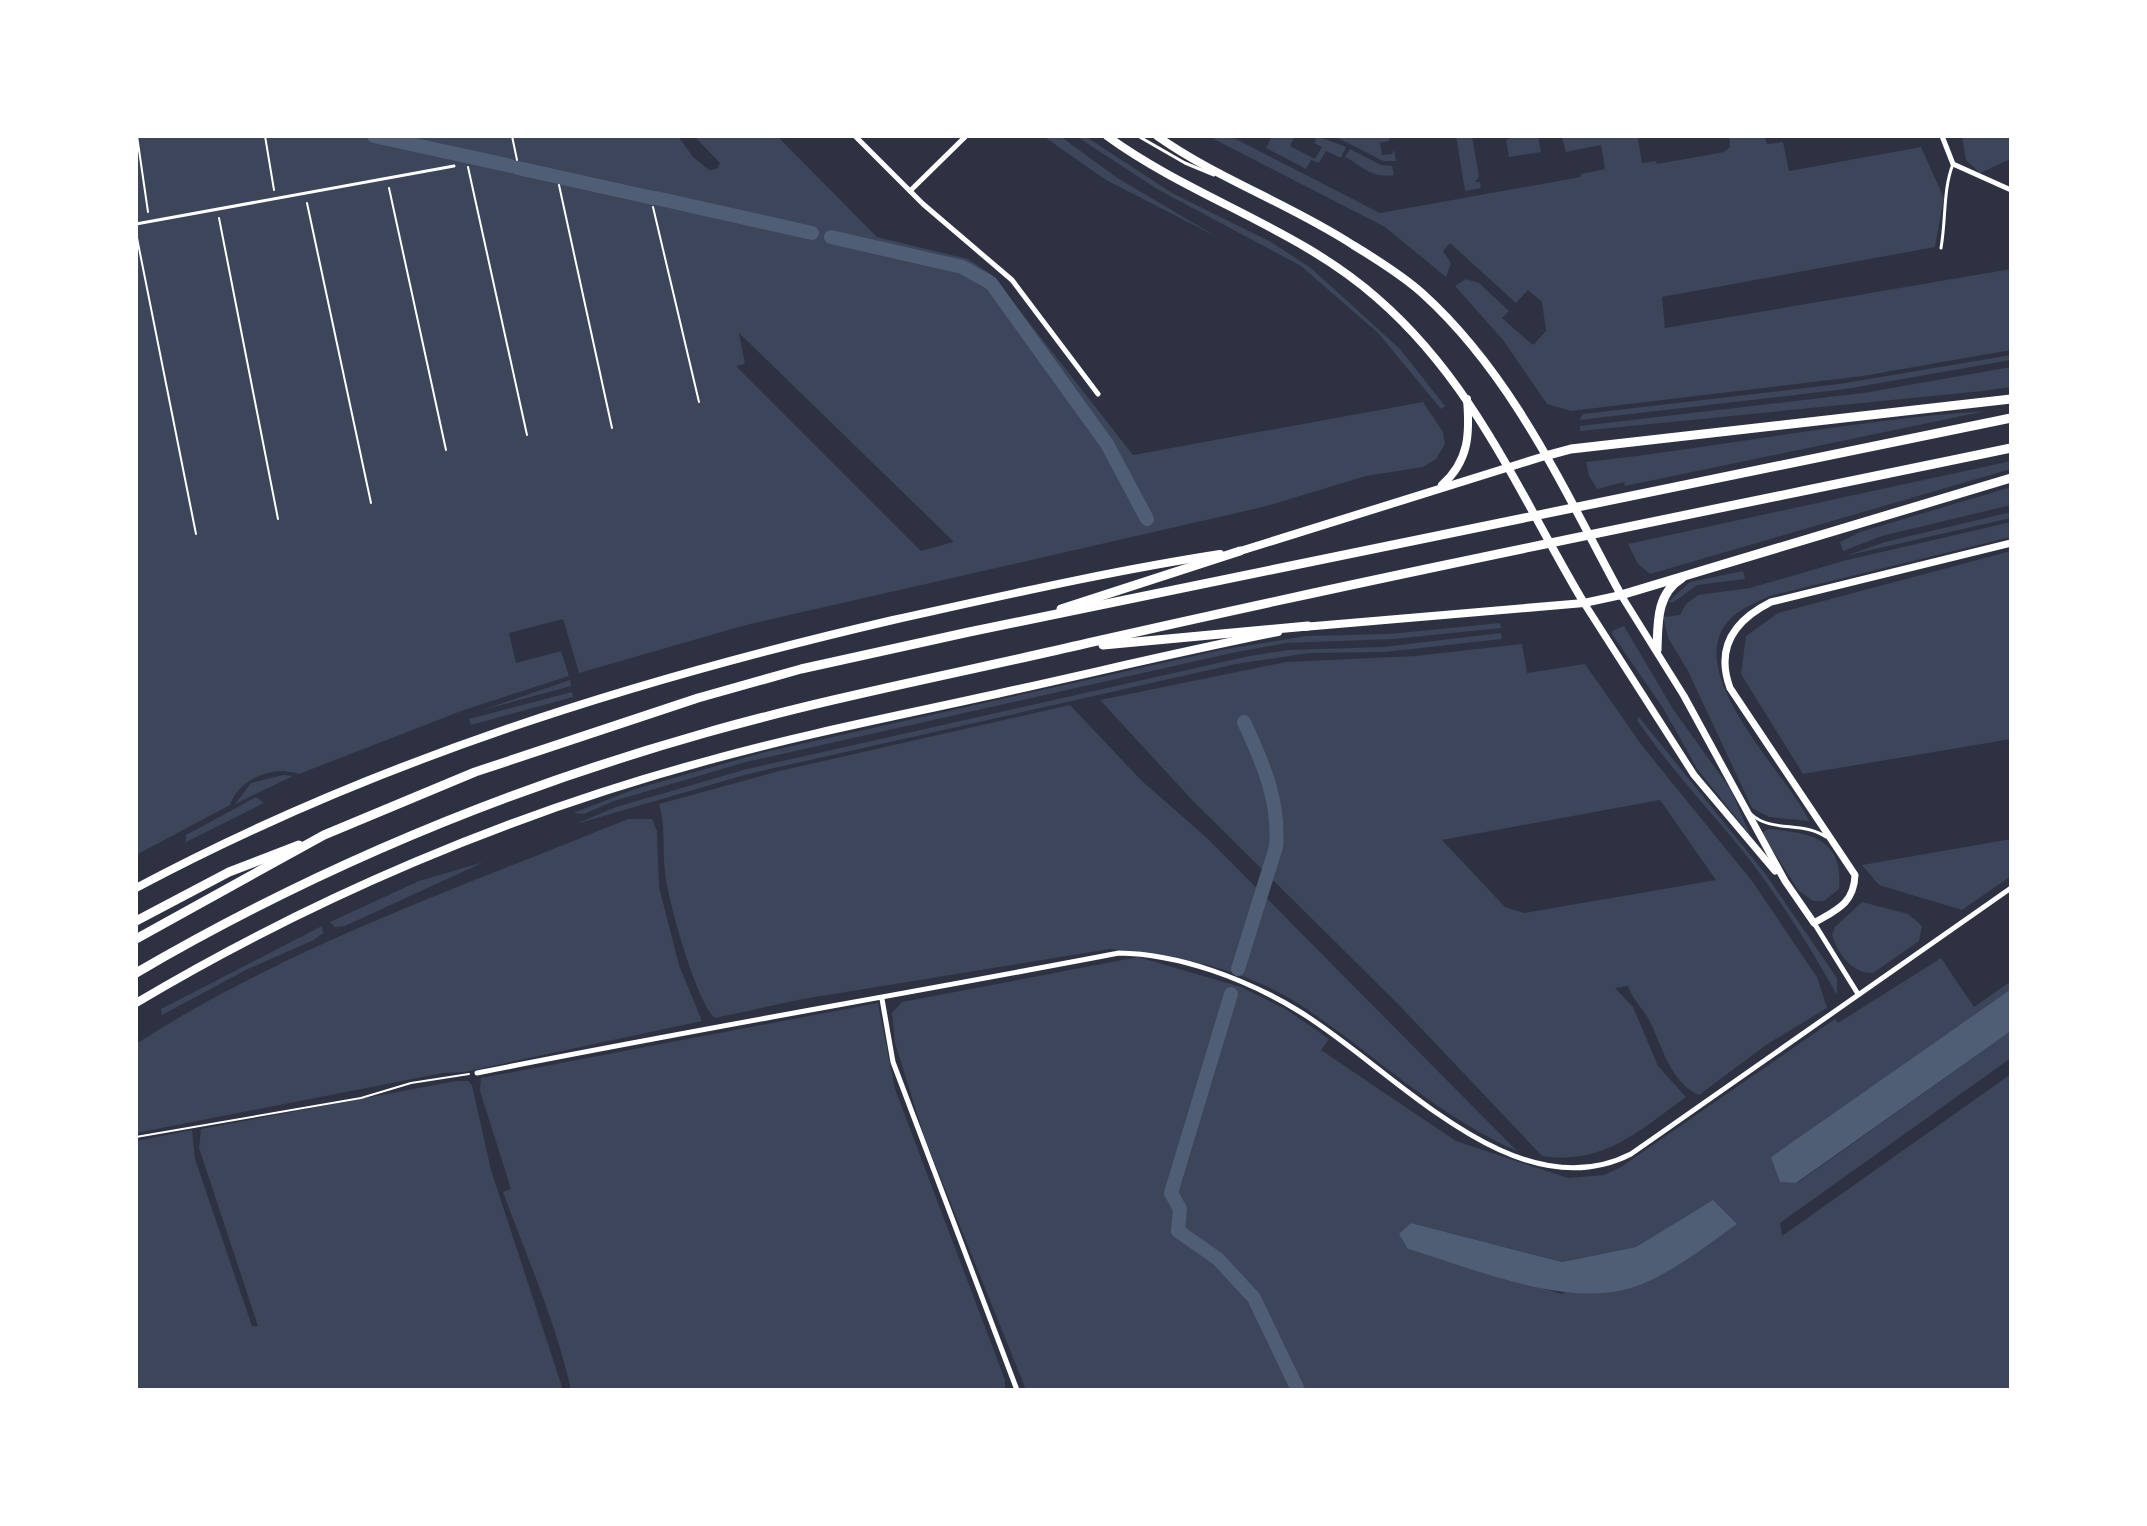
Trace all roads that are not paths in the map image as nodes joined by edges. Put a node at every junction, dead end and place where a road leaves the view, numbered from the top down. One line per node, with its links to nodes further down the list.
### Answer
1 (855, 136): 11 (street)
2 (966, 136): 11 (street)
3 (1107, 136): 15 (main road)
4 (1138, 136): 9 (lane)
5 (1157, 136): 9 (main road)
6 (1942, 136): 7 (street)
7 (1953, 164): 10 (street); 13 (lane)
8 (454, 166): 12 (lane)
9 (1243, 186): 19 (main road)
10 (2011, 190)
11 (910, 191): 14 (street)
12 (136, 224)
13 (1941, 248)
14 (1098, 394)
15 (1467, 399): 20 (main road); 22 (main road)
16 (2011, 399): 19 (main road)
17 (2011, 418): 28 (main road)
18 (2011, 448): 30 (main road)
19 (1545, 456): 20 (main road); 26 (main road)
20 (1508, 467): 22 (main road); 27 (main road)
21 (2011, 478): 25 (main road)
22 (1439, 488): 24 (main road)
23 (2011, 543): 34 (street)
24 (1240, 551): 28 (main road); 36 (main road)
25 (1700, 570): 26 (main road); 31 (main road)
26 (1621, 595): 27 (main road); 31 (street)
27 (1584, 603): 29 (main road); 35 (street)
28 (1034, 619): 33 (main road)
29 (1308, 626): 30 (main road); 44 (main road)
30 (1068, 648): 41 (main road)
31 (1657, 650): 32 (street)
32 (1746, 809): 34 (lane); 35 (street)
33 (324, 835): 38 (main road); 40 (main road)
34 (1829, 839): 39 (street)
35 (1785, 881): 39 (street)
36 (136, 888)
37 (2011, 888): 42 (street)
38 (136, 921)
39 (1814, 923): 42 (street)
40 (136, 939)
41 (136, 973)
42 (1859, 994): 43 (street)
43 (882, 999): 45 (street); 46 (street)
44 (136, 1003)
45 (477, 1073)
46 (1017, 1390)

